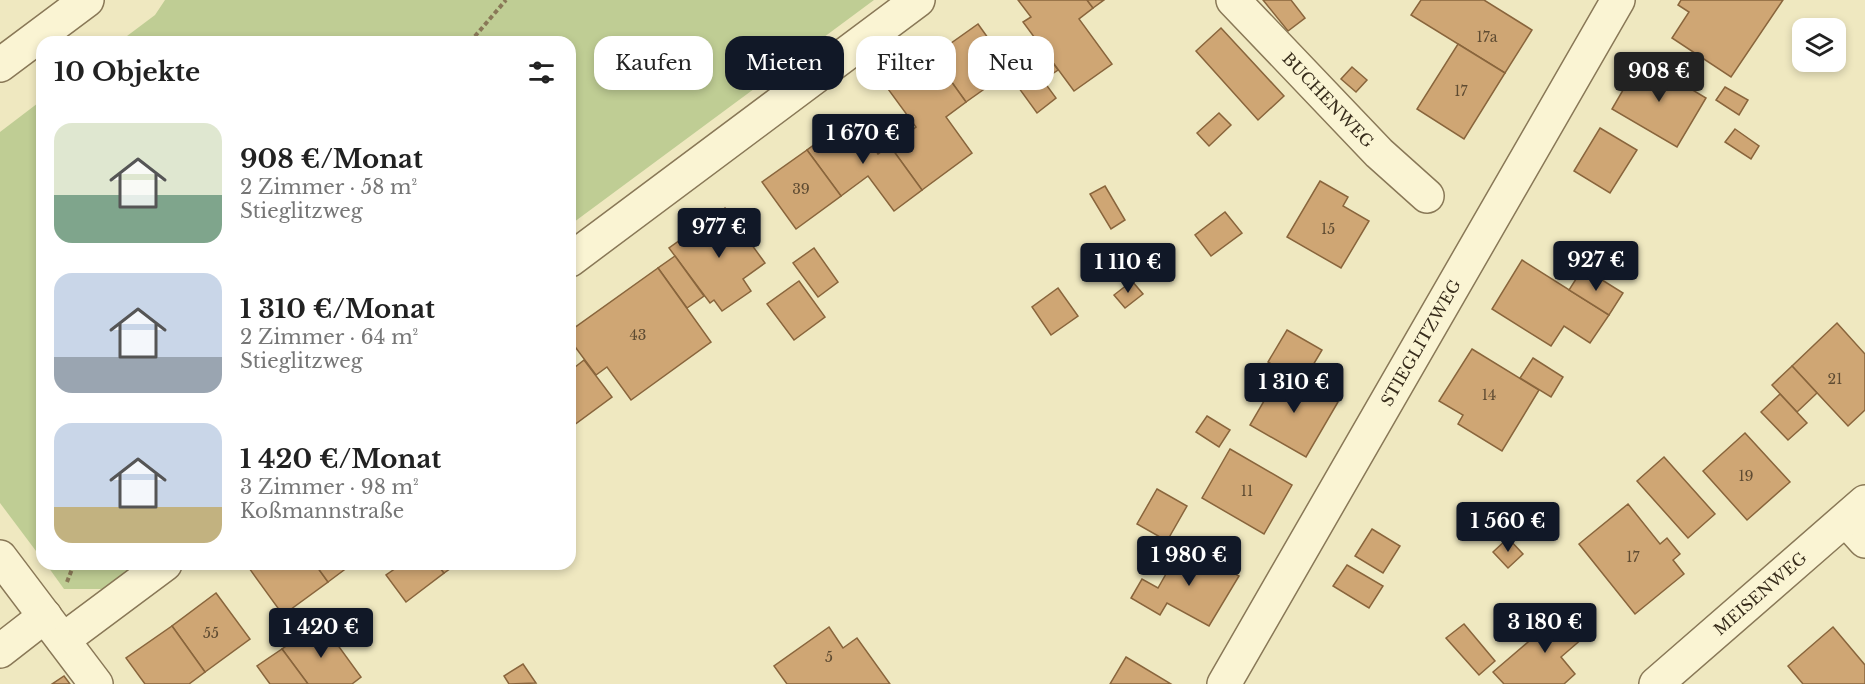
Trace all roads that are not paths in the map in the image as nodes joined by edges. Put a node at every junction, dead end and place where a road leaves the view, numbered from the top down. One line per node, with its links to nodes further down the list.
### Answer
1 (87, 0): 5 (street)
2 (918, 0): 9 (street)
3 (1233, 0): 8 (street, BUCHENWEG)
4 (1618, 0): 16 (street, STIEGLITZWEG)
5 (39, 36)
6 (36, 38): 7 (street)
7 (0, 65)
8 (1427, 196)
9 (576, 256)
10 (1859, 521): 17 (street, MEISENWEG)
11 (0, 557): 13 (street)
12 (155, 570): 13 (street)
13 (54, 628): 14 (street); 15 (street)
14 (0, 651)
15 (96, 684)
16 (1224, 684)
17 (1656, 684)

